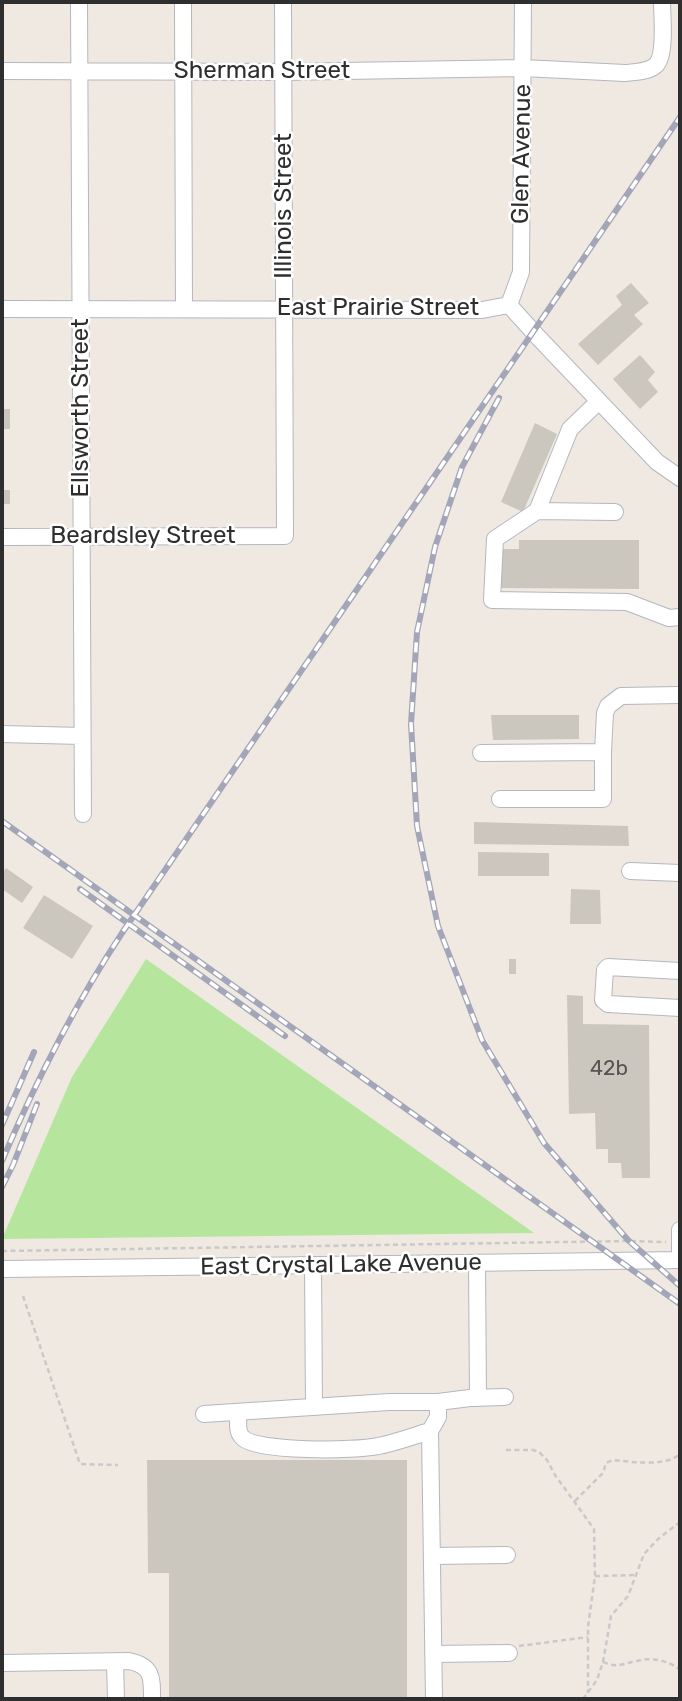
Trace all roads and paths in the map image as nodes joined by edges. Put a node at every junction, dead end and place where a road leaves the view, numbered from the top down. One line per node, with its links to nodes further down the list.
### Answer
1 (79, 2): 8 (street, Ellsworth Street)
2 (183, 2): 9 (street)
3 (283, 2): 10 (street, Illinois Street)
4 (523, 2): 6 (street, Glen Avenue)
5 (662, 2): 6 (street, Sherman Street)
6 (523, 68): 10 (street, Sherman Street); 11 (street, Glen Avenue)
7 (2, 71): 8 (street, Sherman Street)
8 (79, 72): 9 (street, Sherman Street); 13 (street, Ellsworth Street)
9 (183, 72): 10 (street, Sherman Street); 14 (street)
10 (283, 72): 15 (street, Illinois Street)
11 (509, 305): 15 (street, East Prairie Street); 16 (street, East Prairie Street)
12 (2, 309): 13 (street, East Prairie Street)
13 (80, 309): 14 (street, East Prairie Street); 20 (street, Ellsworth Street)
14 (184, 309): 15 (street, East Prairie Street)
15 (284, 309): 21 (street, Illinois Street)
16 (599, 401): 17 (street, East Prairie Street); 18 (street)
17 (680, 478)
18 (537, 511): 19 (street); 23 (street)
19 (615, 512)
20 (81, 536): 21 (street, Beardsley Street); 22 (street, Beardsley Street); 26 (street, Ellsworth Street)
21 (285, 536)
22 (2, 537)
23 (680, 617)
24 (680, 695): 27 (street)
25 (2, 734): 26 (street)
26 (82, 736): 30 (street, Ellsworth Street)
27 (603, 752): 28 (street); 29 (street)
28 (481, 753)
29 (500, 799)
30 (83, 814)
31 (630, 871): 32 (street)
32 (680, 873)
33 (680, 971): 34 (street)
34 (680, 1008)
35 (680, 1230): 36 (street)
36 (680, 1243): 37 (path); 38 (street)
37 (2, 1251)
38 (680, 1260): 39 (street, East Crystal Lake Avenue)
39 (477, 1264): 40 (street, East Crystal Lake Avenue); 44 (street)
40 (313, 1265): 41 (street, East Crystal Lake Avenue); 46 (street)
41 (2, 1269)
42 (23, 1296): 52 (path)
43 (505, 1397): 44 (street)
44 (478, 1398): 45 (street)
45 (438, 1402): 46 (street); 49 (street)
46 (314, 1407): 47 (street)
47 (239, 1412): 48 (street); 49 (street)
48 (204, 1414)
49 (430, 1431): 56 (street)
50 (506, 1450): 53 (path)
51 (680, 1454): 53 (path)
52 (118, 1465)
53 (575, 1502): 58 (path)
54 (680, 1522): 57 (path)
55 (507, 1555): 56 (street)
56 (432, 1556): 61 (street)
57 (636, 1575): 58 (path); 64 (path)
58 (595, 1576): 59 (path)
59 (588, 1637): 60 (path); 66 (path)
60 (509, 1650): 61 (street)
61 (433, 1654): 69 (street)
62 (2, 1662): 63 (street)
63 (115, 1662): 67 (street); 68 (street)
64 (603, 1662): 65 (path); 66 (path)
65 (680, 1670)
66 (588, 1693): 70 (path)
67 (116, 1699)
68 (152, 1699)
69 (434, 1699)
70 (583, 1699)

